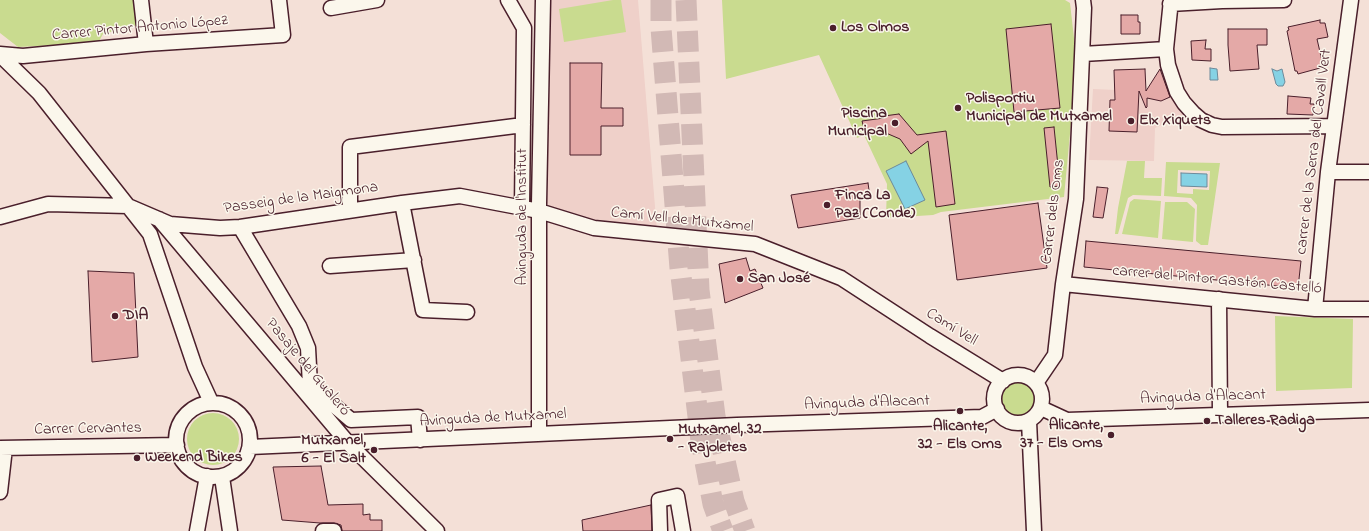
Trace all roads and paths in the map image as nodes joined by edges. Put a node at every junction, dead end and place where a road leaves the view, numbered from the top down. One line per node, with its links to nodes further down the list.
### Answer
1 (141, 0): 11 (street)
2 (279, 0): 11 (street, Carrer Pintor Antonio López)
3 (377, 0): 10 (street)
4 (508, 0): 15 (street)
5 (543, 0): 23 (street, Avinguda de l'Institut)
6 (1083, 0): 13 (street, Carrer dels Oms)
7 (1284, 0): 9 (street)
8 (1351, 0): 16 (street, carrer de la Serra del Cavall Vert)
9 (1170, 2): 12 (street)
10 (331, 8)
11 (146, 44): 14 (street, Carrer Pintor Antonio López)
12 (1166, 49): 13 (street); 16 (street)
13 (1083, 54): 29 (street, Carrer dels Oms)
14 (0, 55): 20 (street)
15 (523, 125): 21 (street); 22 (street)
16 (1333, 126): 17 (street, carrer de la Serra del Cavall Vert)
17 (1328, 172): 18 (street); 32 (street, carrer de la Serra del Cavall Vert)
18 (1369, 172)
19 (402, 203): 21 (street, Passeig de la Maigmona); 22 (street, Passeig de la Maigmona); 27 (street)
20 (128, 206): 24 (street, Passeig de la Maigmona); 25 (street, Passeig de la Maigmona); 37 (street)
21 (522, 207): 23 (street, Passeig de la Maigmona)
22 (350, 210): 26 (street, Passeig de la Maigmona)
23 (539, 211): 31 (street, Camí Vell de Mutxamel); 44 (street, Avinguda de l'Institut)
24 (0, 217)
25 (159, 219): 26 (street, Passeig de la Maigmona); 46 (street, Pasaje del Gualeró)
26 (240, 227): 45 (street)
27 (414, 260): 28 (street); 34 (street)
28 (330, 266)
29 (1063, 284): 30 (street, carrer del Pintor Gastón Castelló); 36 (street, Carrer dels Oms)
30 (1219, 298): 32 (street, carrer del Pintor Gastón Castelló); 41 (street)
31 (882, 304): 35 (street, Camí Vell)
32 (1315, 309): 33 (street, carrer del Pintor Gastón Castelló)
33 (1369, 309)
34 (467, 312)
35 (1004, 381): 36 (street); 39 (street)
36 (1036, 383): 38 (street)
37 (211, 402): 47 (street); 48 (street)
38 (1041, 408): 41 (street, Avinguda d'Alacant); 42 (street)
39 (997, 409): 42 (street); 43 (street, Avinguda d'Alacant)
40 (1369, 410): 41 (street, Avinguda d'Alacant)
41 (1220, 414)
42 (1029, 421): 60 (street)
43 (738, 426): 44 (street, Avinguda de Mutxamel)
44 (539, 434): 45 (street, Avinguda de Mutxamel)
45 (420, 440): 46 (street, Avinguda de Mutxamel)
46 (348, 442): 48 (street, Avinguda de Mutxamel); 57 (street, Pasaje del Gualeró)
47 (177, 445): 49 (street, Carrer Cervantes); 50 (street)
48 (250, 447): 51 (street)
49 (2, 448): 52 (street)
50 (207, 476): 51 (street); 53 (street)
51 (222, 477): 54 (street)
52 (0, 492)
53 (196, 531)
54 (230, 531)
55 (323, 531): 56 (street)
56 (334, 531)
57 (437, 531)
58 (660, 531): 59 (street)
59 (683, 531)
60 (1034, 531)

